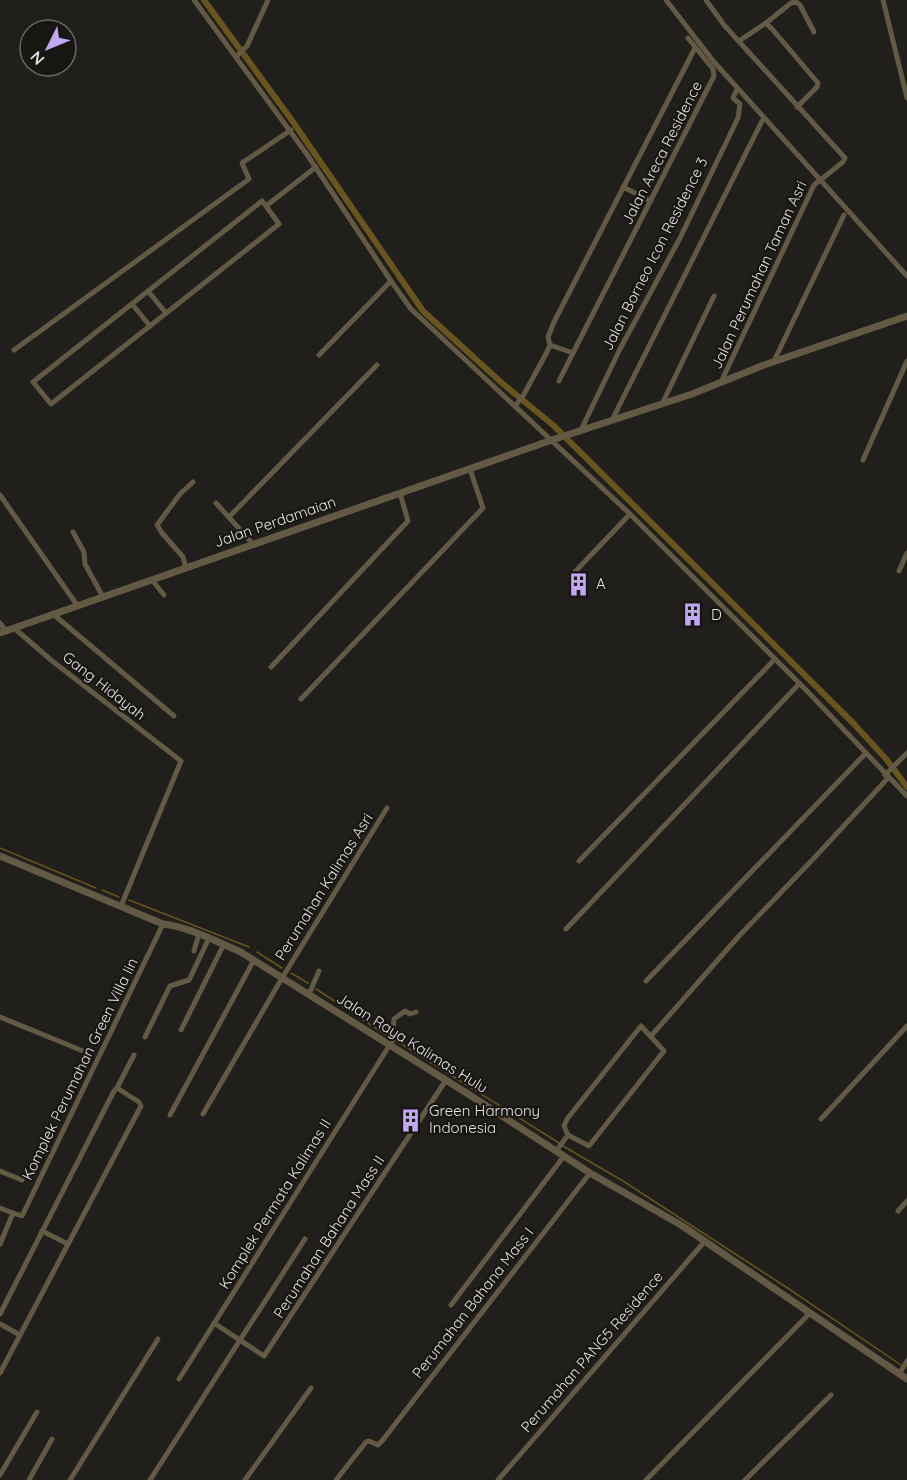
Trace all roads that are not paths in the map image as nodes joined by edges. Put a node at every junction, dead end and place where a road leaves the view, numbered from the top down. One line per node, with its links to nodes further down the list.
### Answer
1 (194, 0): 11 (street)
2 (268, 0): 11 (street)
3 (666, 0): 12 (street)
4 (706, 0): 9 (street)
5 (883, 0): 13 (street)
6 (766, 23): 7 (street); 9 (street); 14 (street)
7 (814, 32)
8 (688, 38): 10 (street)
9 (739, 41): 14 (street)
10 (695, 48): 19 (street, Jalan Areca Residence); 20 (street, Jalan Areca Residence)
11 (238, 55): 16 (street)
12 (737, 89): 18 (street); 43 (street, Jalan Borneo Icon Residence 3)
13 (907, 98)
14 (797, 107): 18 (street)
15 (762, 121): 42 (street)
16 (291, 130): 17 (street); 32 (street)
17 (316, 167): 21 (street); 24 (street)
18 (820, 179): 23 (street); 39 (street, Jalan Perumahan Taman Asri)
19 (623, 187): 20 (street); 31 (street, Jalan Areca Residence)
20 (651, 201): 33 (street, Jalan Areca Residence)
21 (266, 206): 25 (street); 28 (street)
22 (844, 214): 36 (street)
23 (907, 276)
24 (391, 281): 34 (street); 40 (street)
25 (148, 291): 27 (street); 28 (street)
26 (714, 296): 41 (street)
27 (132, 304): 30 (street); 30 (street)
28 (166, 313): 30 (street)
29 (907, 316): 36 (street, Jalan Perdamaian)
30 (150, 326)
31 (550, 345): 33 (street); 40 (street, Jalan Areca Residence)
32 (14, 350)
33 (573, 353): 38 (street, Jalan Areca Residence)
34 (319, 355)
35 (907, 361): 45 (street)
36 (774, 362): 39 (street, Jalan Perdamaian)
37 (376, 365): 52 (street)
38 (559, 381)
39 (721, 382): 41 (street, Jalan Perdamaian)
40 (520, 400): 44 (street)
41 (663, 404): 42 (street, Jalan Perdamaian)
42 (612, 420): 43 (street, Jalan Perdamaian)
43 (579, 432): 44 (street, Jalan Perdamaian)
44 (556, 439): 46 (street, Jalan Perdamaian); 51 (street)
45 (863, 460)
46 (470, 469): 48 (street, Jalan Perdamaian); 70 (street)
47 (193, 482): 56 (street)
48 (400, 493): 54 (street, Jalan Perdamaian); 68 (street)
49 (0, 495): 62 (street)
50 (216, 502): 52 (street)
51 (630, 514): 58 (street); 67 (street)
52 (229, 516): 54 (street)
53 (73, 532): 61 (street)
54 (253, 543): 56 (street, Jalan Perdamaian)
55 (907, 553): 57 (street)
56 (186, 568): 59 (street, Jalan Perdamaian)
57 (899, 571)
58 (571, 576)
59 (152, 580): 60 (street); 61 (street, Jalan Perdamaian)
60 (164, 595)
61 (103, 597): 62 (street, Jalan Perdamaian)
62 (78, 605): 63 (street, Jalan Perdamaian)
63 (53, 614): 65 (street, Jalan Perdamaian); 71 (street)
64 (0, 623): 66 (street)
65 (14, 628): 66 (street, Jalan Perdamaian); 79 (street, Gang Hidayah)
66 (3, 632)
67 (775, 659): 69 (street); 78 (street)
68 (271, 667)
69 (799, 684): 72 (street); 81 (street)
70 (301, 699)
71 (174, 716)
72 (866, 753): 74 (street); 89 (street)
73 (907, 753): 74 (street)
74 (888, 775): 75 (street); 95 (street)
75 (907, 796)
76 (387, 808): 88 (street, Perumahan Kalimas Asri)
77 (0, 856): 79 (street, Jalan Raya Kalimas Hulu)
78 (579, 861)
79 (121, 906): 80 (street, Jalan Raya Kalimas Hulu)
80 (163, 924): 82 (street, Jalan Raya Kalimas Hulu); 114 (street, Komplek Perumahan Green Villa Iin)
81 (566, 929)
82 (199, 934): 83 (street, Jalan Raya Kalimas Hulu); 85 (street)
83 (208, 938): 84 (street, Jalan Raya Kalimas Hulu); 96 (street)
84 (224, 945): 86 (street, Jalan Raya Kalimas Hulu); 94 (street)
85 (194, 951)
86 (254, 960): 88 (street, Jalan Raya Kalimas Hulu); 103 (street)
87 (319, 971): 90 (street)
88 (282, 978): 90 (street, Jalan Raya Kalimas Hulu); 102 (street, Perumahan Kalimas Asri)
89 (646, 981)
90 (309, 994): 97 (street, Jalan Raya Kalimas Hulu)
91 (416, 1012): 97 (street, Komplek Permata Kalimas II)
92 (0, 1017): 98 (street)
93 (907, 1026): 104 (street)
94 (181, 1030)
95 (651, 1036): 105 (street); 105 (street)
96 (145, 1037)
97 (392, 1041): 100 (street, Jalan Raya Kalimas Hulu); 123 (street, Komplek Permata Kalimas II)
98 (83, 1051)
99 (135, 1055): 101 (street)
100 (446, 1080): 106 (street, Jalan Raya Kalimas Hulu); 127 (street, Perumahan Bahana Mass II)
101 (117, 1088): 115 (street); 119 (street)
102 (203, 1114)
103 (170, 1115)
104 (821, 1119)
105 (568, 1135): 106 (street)
106 (559, 1146): 107 (street, Jalan Raya Kalimas Hulu)
107 (564, 1156): 109 (street, Jalan Raya Kalimas Hulu); 120 (street)
108 (0, 1171): 110 (street)
109 (590, 1173): 117 (street, Jalan Raya Kalimas Hulu); 141 (street, Perumahan Bahana Mass I)
110 (22, 1180)
111 (907, 1201): 113 (street)
112 (0, 1208): 114 (street)
113 (898, 1211)
114 (13, 1214): 118 (street)
115 (42, 1231): 119 (street); 122 (street)
116 (305, 1239): 127 (street)
117 (705, 1240): 121 (street, Jalan Raya Kalimas Hulu); 142 (street, Perumahan PANG5 Residence)
118 (0, 1244)
119 (68, 1244): 125 (street)
120 (451, 1305)
121 (810, 1313): 128 (street, Jalan Raya Kalimas Hulu); 143 (street)
122 (0, 1314)
123 (214, 1323): 127 (street, Perumahan Bahana Mass II); 130 (street, Komplek Permata Kalimas II)
124 (0, 1324): 125 (street)
125 (20, 1335): 129 (street)
126 (158, 1339): 138 (street)
127 (240, 1340): 139 (street)
128 (903, 1368): 131 (street, Jalan Raya Kalimas Hulu)
129 (0, 1373)
130 (179, 1379)
131 (907, 1379)
132 (311, 1388): 140 (street)
133 (831, 1395): 144 (street)
134 (37, 1412): 136 (street)
135 (52, 1439): 137 (street)
136 (0, 1475)
137 (29, 1480)
138 (70, 1480)
139 (150, 1480)
140 (245, 1480)
141 (336, 1480)
142 (498, 1480)
143 (646, 1480)
144 (745, 1480)

